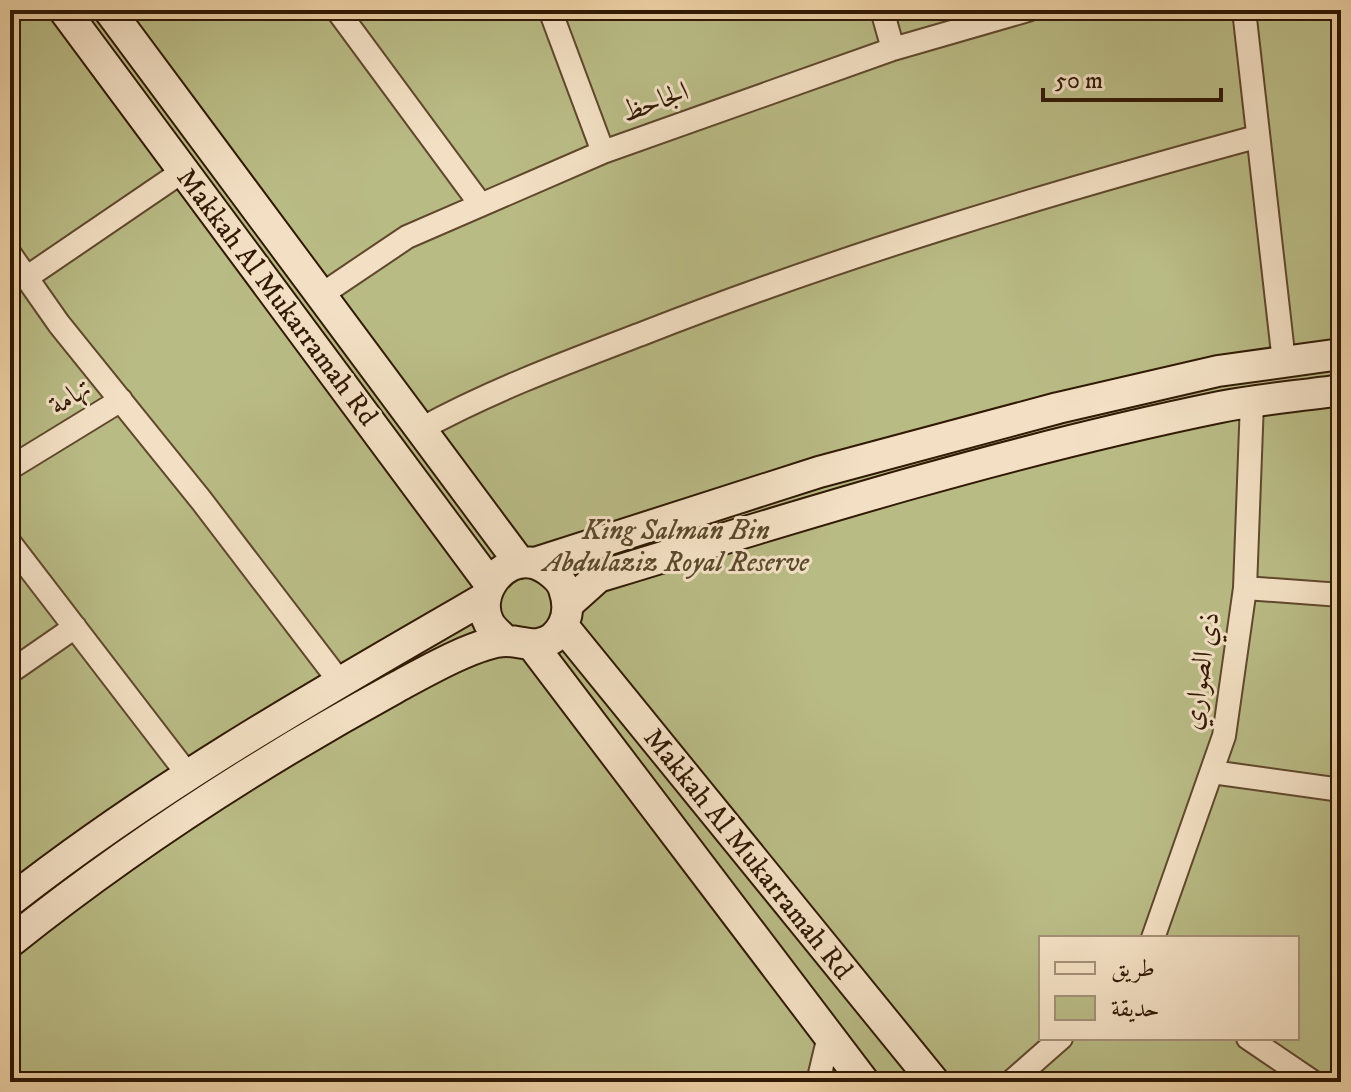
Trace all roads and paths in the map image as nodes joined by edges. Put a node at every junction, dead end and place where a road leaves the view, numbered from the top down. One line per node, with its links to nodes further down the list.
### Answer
1 (64, 10): 11 (street, Makkah Al Mukarramah Rd)
2 (109, 10): 15 (street, Makkah Al Mukarramah Rd)
3 (337, 10): 12 (street)
4 (550, 10): 10 (street)
5 (882, 10): 8 (street)
6 (1244, 10): 9 (street)
7 (1017, 12): 8 (street, الجاحظ)
8 (893, 49): 10 (street, الجاحظ)
9 (1256, 137): 17 (street); 21 (street)
10 (603, 152): 12 (street, الجاحظ)
11 (183, 171): 14 (street); 26 (street, Makkah Al Mukarramah Rd)
12 (481, 205): 15 (street, الجاحظ)
13 (10, 254): 14 (street)
14 (26, 278): 19 (street)
15 (321, 295): 21 (street, Makkah Al Mukarramah Rd)
16 (1341, 354): 17 (street)
17 (1284, 362): 24 (street)
18 (1341, 390): 20 (street)
19 (121, 400): 22 (street, تهامة); 32 (street)
20 (1252, 402): 25 (street, ذي الصواري); 28 (street)
21 (421, 429): 24 (street, Makkah Al Mukarramah Rd)
22 (10, 468)
23 (10, 543): 29 (street)
24 (528, 563): 26 (street); 28 (street)
25 (1245, 588): 27 (street); 33 (street, ذي الصواري)
26 (487, 591): 30 (street); 32 (street)
27 (1341, 595)
28 (566, 614): 30 (street); 44 (street, Makkah Al Mukarramah Rd)
29 (75, 627): 31 (street); 34 (street)
30 (519, 644): 38 (street); 39 (street, Makkah Al Mukarramah Rd)
31 (10, 672)
32 (340, 682): 34 (street)
33 (1212, 772): 35 (street); 37 (street, ذي الصواري)
34 (189, 776): 36 (street)
35 (1341, 790)
36 (10, 901)
37 (1154, 936)
38 (10, 942)
39 (829, 1036): 42 (street); 43 (street, Makkah Al Mukarramah Rd)
40 (1059, 1040): 45 (street)
41 (1251, 1040): 46 (street)
42 (818, 1082)
43 (864, 1082)
44 (934, 1082)
45 (1011, 1082)
46 (1313, 1082)

